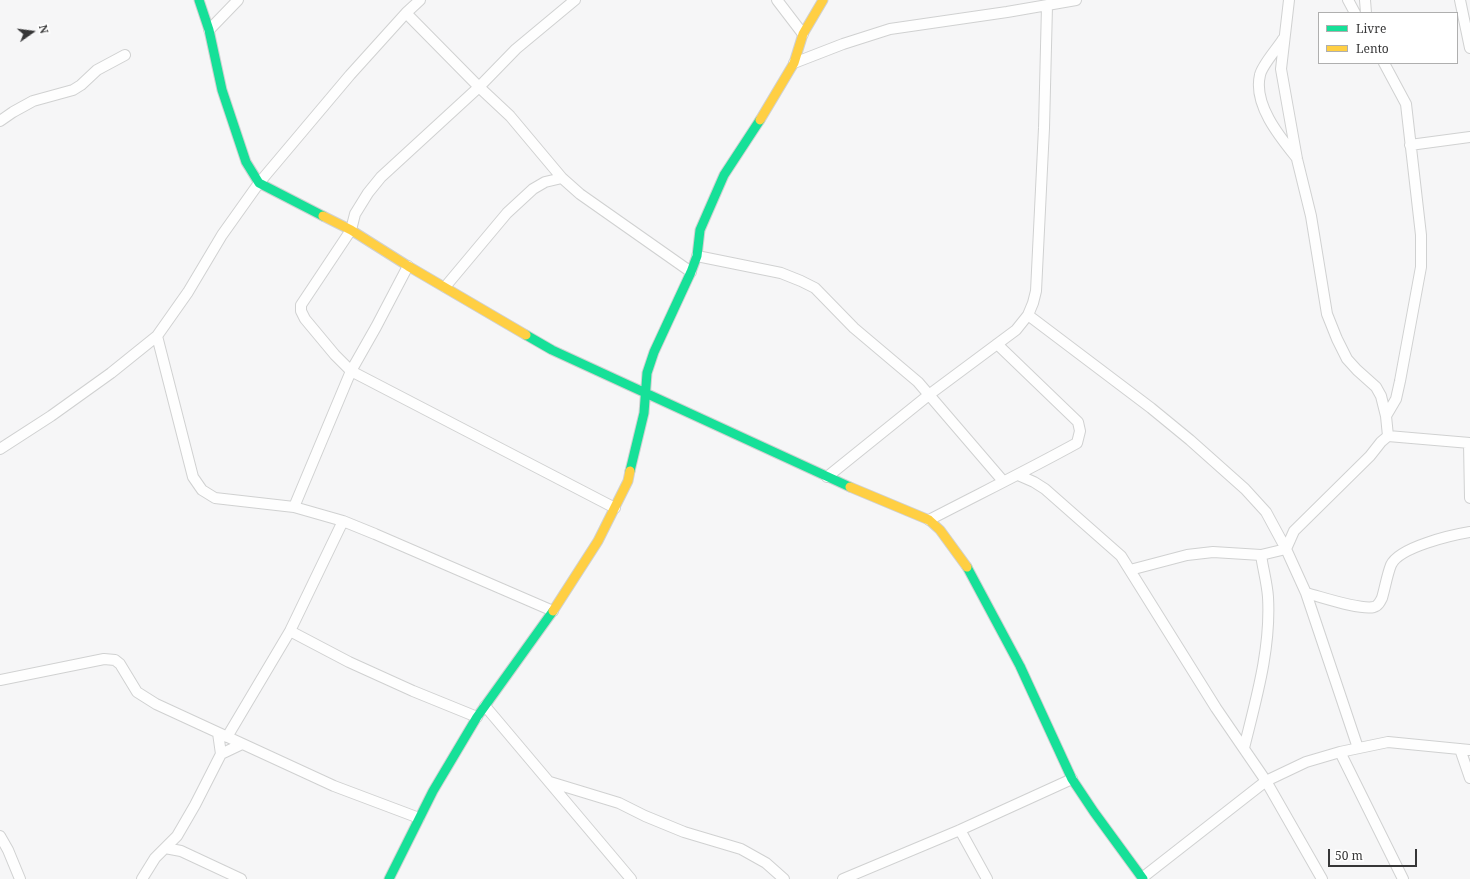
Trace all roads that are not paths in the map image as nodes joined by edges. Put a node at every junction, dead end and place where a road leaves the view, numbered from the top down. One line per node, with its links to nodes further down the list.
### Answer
1 (200, 0): 16 (street)
2 (238, 0): 16 (street)
3 (420, 0): 15 (street)
4 (575, 0): 23 (street)
5 (777, 0): 17 (street)
6 (824, 0): 17 (street)
7 (1076, 0): 12 (street)
8 (1289, 0): 18 (street)
9 (1348, 0): 13 (street)
10 (1365, 0): 14 (street)
11 (1460, 0): 19 (street)
12 (1047, 6): 21 (street); 35 (street)
13 (1355, 12)
14 (1366, 12)
15 (406, 13): 23 (street); 29 (street)
16 (209, 30): 29 (street)
17 (804, 34): 21 (street)
18 (1284, 38): 27 (street); 27 (street)
19 (1470, 48)
20 (125, 55): 24 (street)
21 (794, 63): 31 (street)
22 (1385, 64): 26 (street)
23 (479, 87): 28 (street); 30 (street)
24 (0, 121)
25 (1470, 137): 26 (street)
26 (1410, 145): 41 (street)
27 (1297, 159): 41 (street)
28 (562, 178): 33 (street); 34 (street)
29 (259, 183): 30 (street); 36 (street)
30 (351, 230): 32 (street); 38 (street)
31 (697, 256): 33 (street); 40 (street)
32 (408, 266): 34 (street); 38 (street)
33 (691, 272): 39 (street)
34 (445, 287): 39 (street)
35 (1028, 315): 37 (street); 54 (street)
36 (158, 336): 44 (street); 49 (street)
37 (998, 344): 40 (street); 45 (street)
38 (351, 371): 49 (street); 50 (street)
39 (645, 393): 46 (street); 50 (street)
40 (930, 394): 46 (street); 47 (street)
41 (1386, 416): 42 (street)
42 (1388, 436): 43 (street); 54 (street)
43 (1469, 443): 48 (street)
44 (0, 449)
45 (1018, 475): 47 (street); 56 (street)
46 (827, 477): 51 (street)
47 (1003, 481): 51 (street)
48 (1470, 498)
49 (294, 507): 52 (street)
50 (615, 508): 58 (street)
51 (929, 520): 71 (street)
52 (343, 522): 58 (street); 59 (street)
53 (1470, 532): 57 (street)
54 (1286, 549): 55 (street); 57 (street)
55 (1261, 555): 56 (street); 65 (street)
56 (1130, 570): 65 (street)
57 (1306, 593): 66 (street)
58 (553, 612): 61 (street)
59 (290, 631): 62 (street); 63 (street)
60 (0, 680): 63 (street)
61 (485, 706): 62 (street); 73 (street)
62 (477, 717): 74 (street)
63 (223, 735): 64 (street); 69 (street)
64 (242, 744): 69 (street); 74 (street)
65 (1244, 748): 72 (street)
66 (1358, 748): 67 (street); 68 (street)
67 (1465, 750): 70 (street)
68 (1340, 752): 72 (street); 90 (street)
69 (221, 754): 77 (street)
70 (1470, 778)
71 (1072, 779): 75 (street); 80 (street)
72 (1266, 781): 80 (street); 89 (street)
73 (550, 782): 85 (street); 86 (street)
74 (420, 818): 84 (street)
75 (960, 830): 87 (street); 88 (street)
76 (0, 836): 81 (street)
77 (177, 836): 78 (street); 79 (street)
78 (165, 848): 79 (street); 82 (street)
79 (182, 851): 83 (street)
80 (1143, 878)
81 (20, 879)
82 (142, 879)
83 (241, 879)
84 (389, 879)
85 (631, 879)
86 (784, 879)
87 (843, 879)
88 (987, 879)
89 (1322, 879)
90 (1403, 879)

